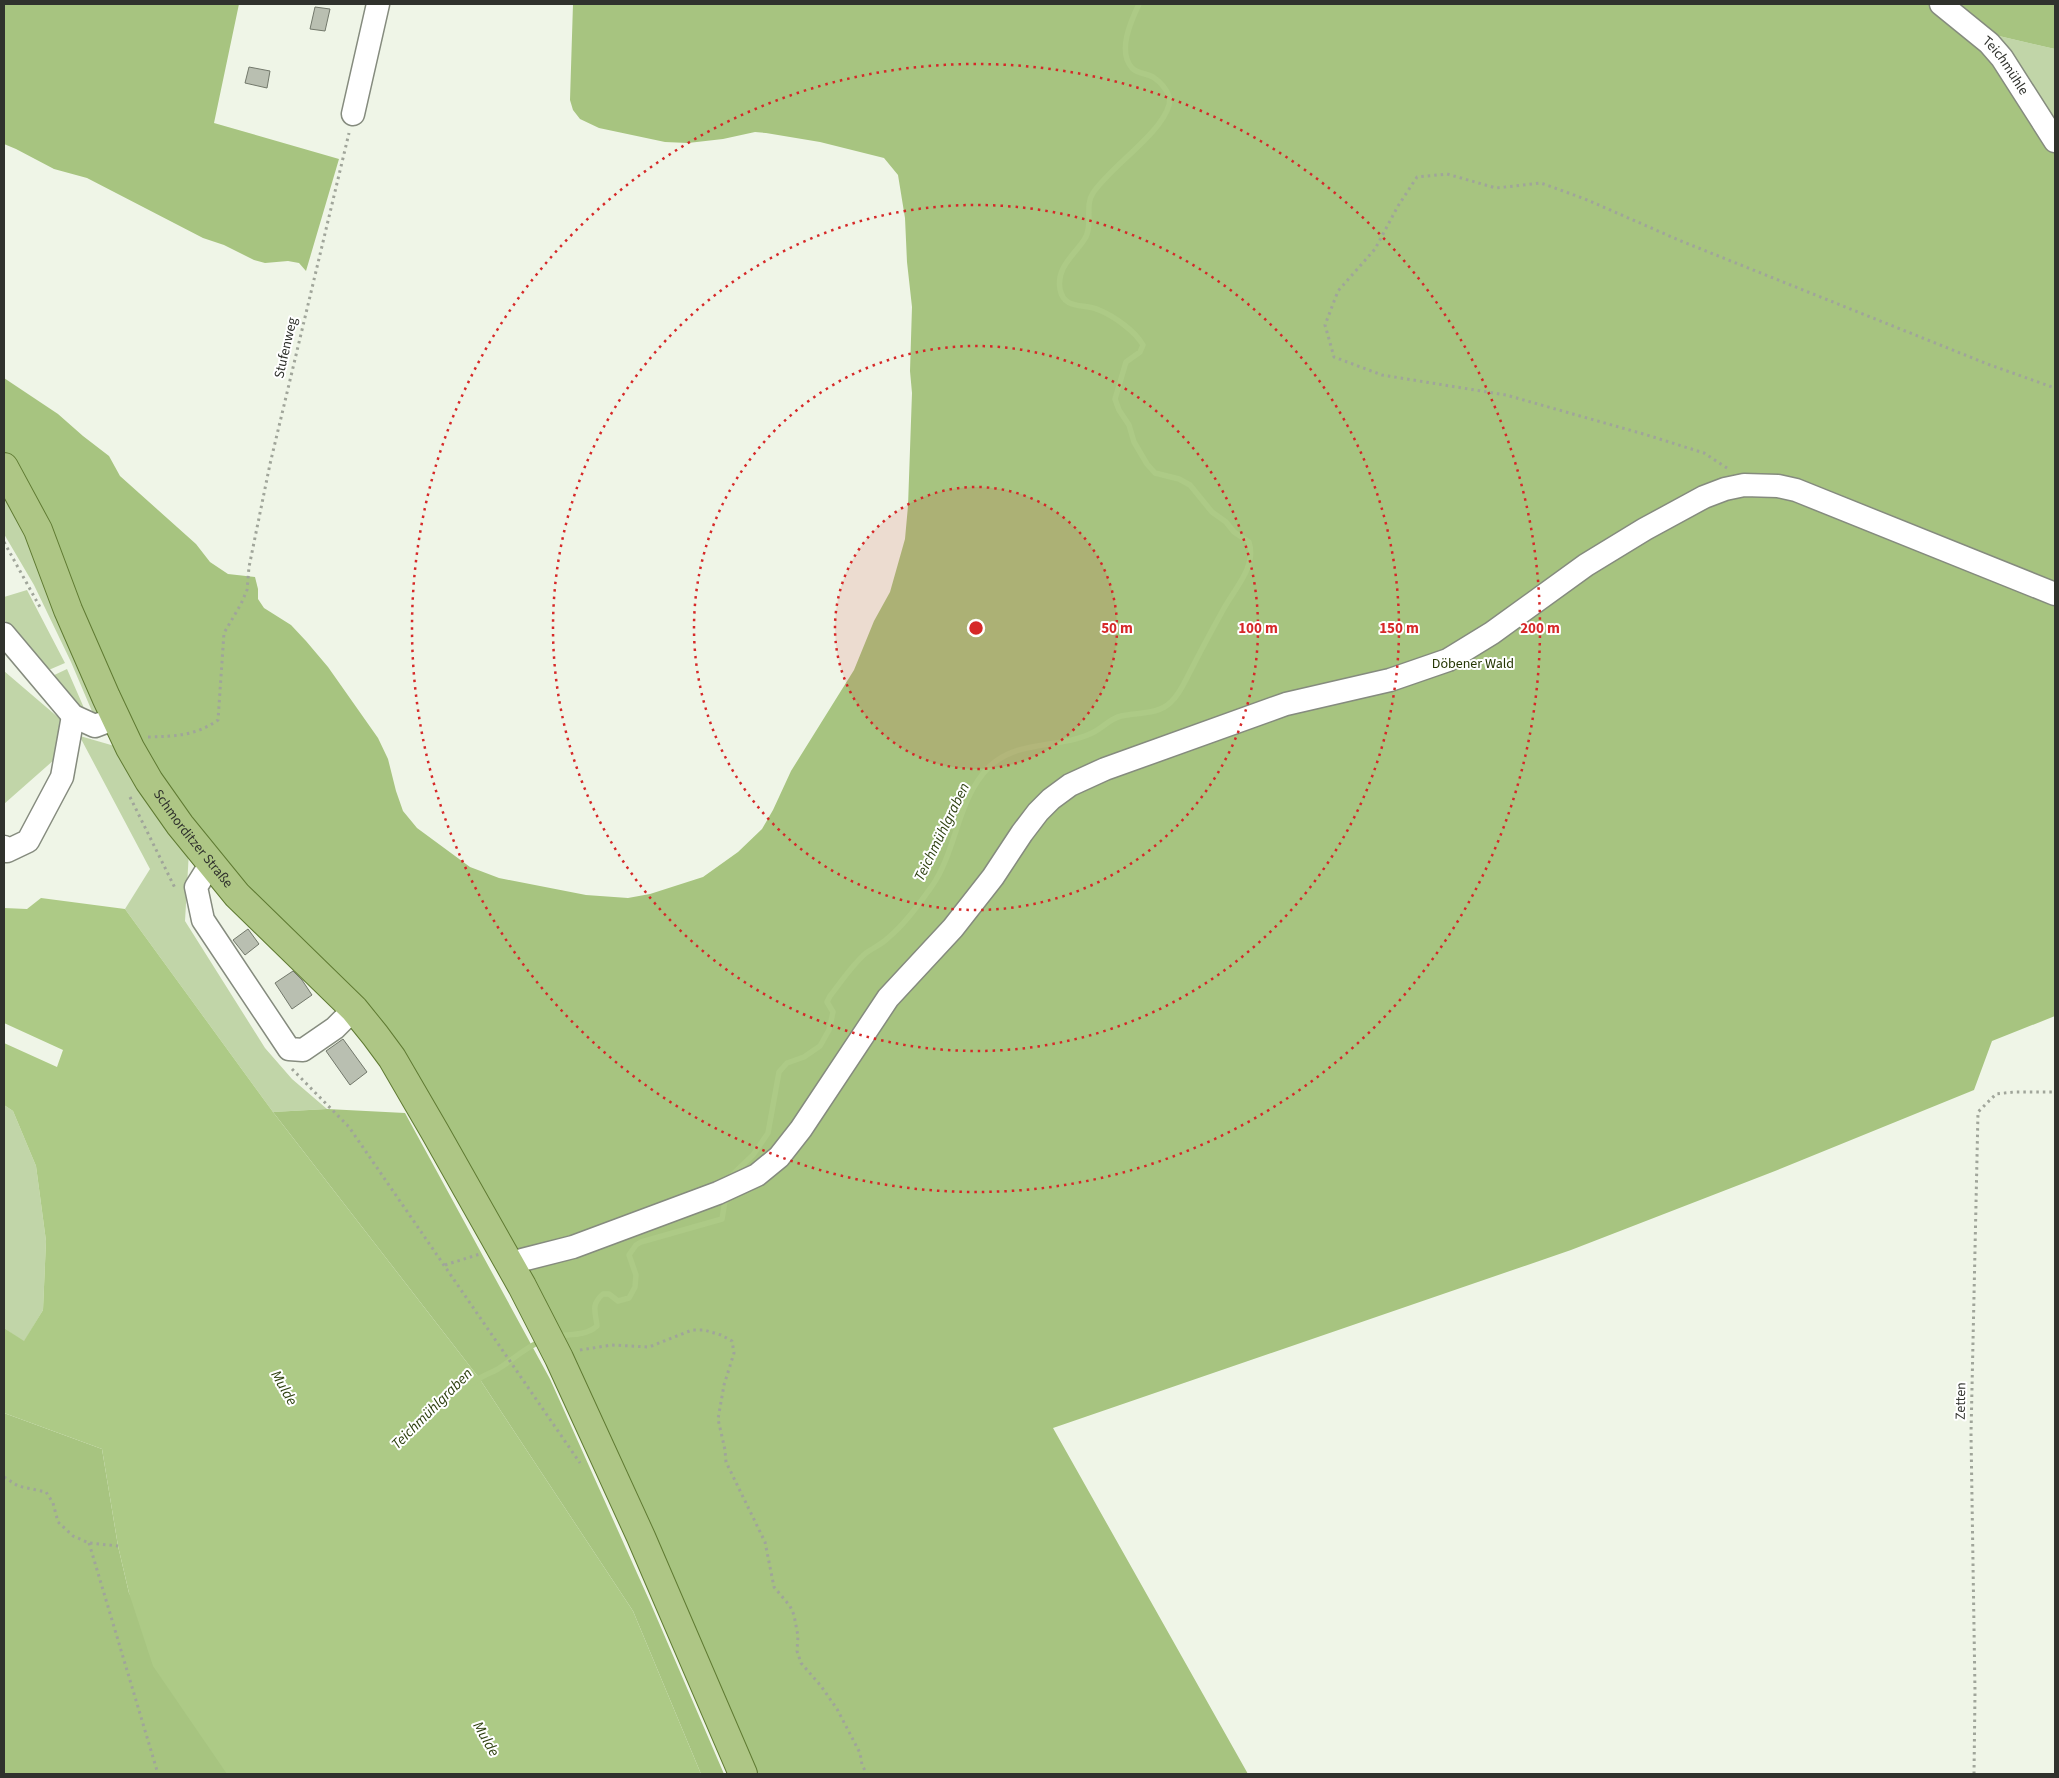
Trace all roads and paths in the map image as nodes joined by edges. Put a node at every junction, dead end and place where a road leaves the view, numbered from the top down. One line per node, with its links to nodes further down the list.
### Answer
1 (378, 4): 3 (street)
2 (1941, 4): 4 (street, Teichmühle)
3 (353, 114): 13 (path, Stufenweg)
4 (2055, 141)
5 (2055, 388): 7 (path)
6 (4, 467): 13 (main road, Schmorditzer Straße)
7 (1733, 488): 9 (street); 18 (street)
8 (4, 542): 10 (path)
9 (2055, 594)
10 (45, 616)
11 (4, 634): 12 (street)
12 (73, 716): 13 (street); 14 (street)
13 (120, 728): 15 (main road, Schmorditzer Straße)
14 (4, 847)
15 (211, 863): 16 (main road, Schmorditzer Straße); 16 (street)
16 (354, 1009): 18 (main road, Schmorditzer Straße)
17 (2055, 1092): 27 (path, Zetten)
18 (504, 1254): 19 (main road, Schmorditzer Straße); 20 (path)
19 (567, 1354): 25 (main road, Schmorditzer Straße); 26 (path)
20 (529, 1388)
21 (4, 1477): 22 (path)
22 (89, 1543): 23 (path); 24 (path)
23 (118, 1546)
24 (158, 1774)
25 (743, 1774)
26 (866, 1774)
27 (1974, 1774)

